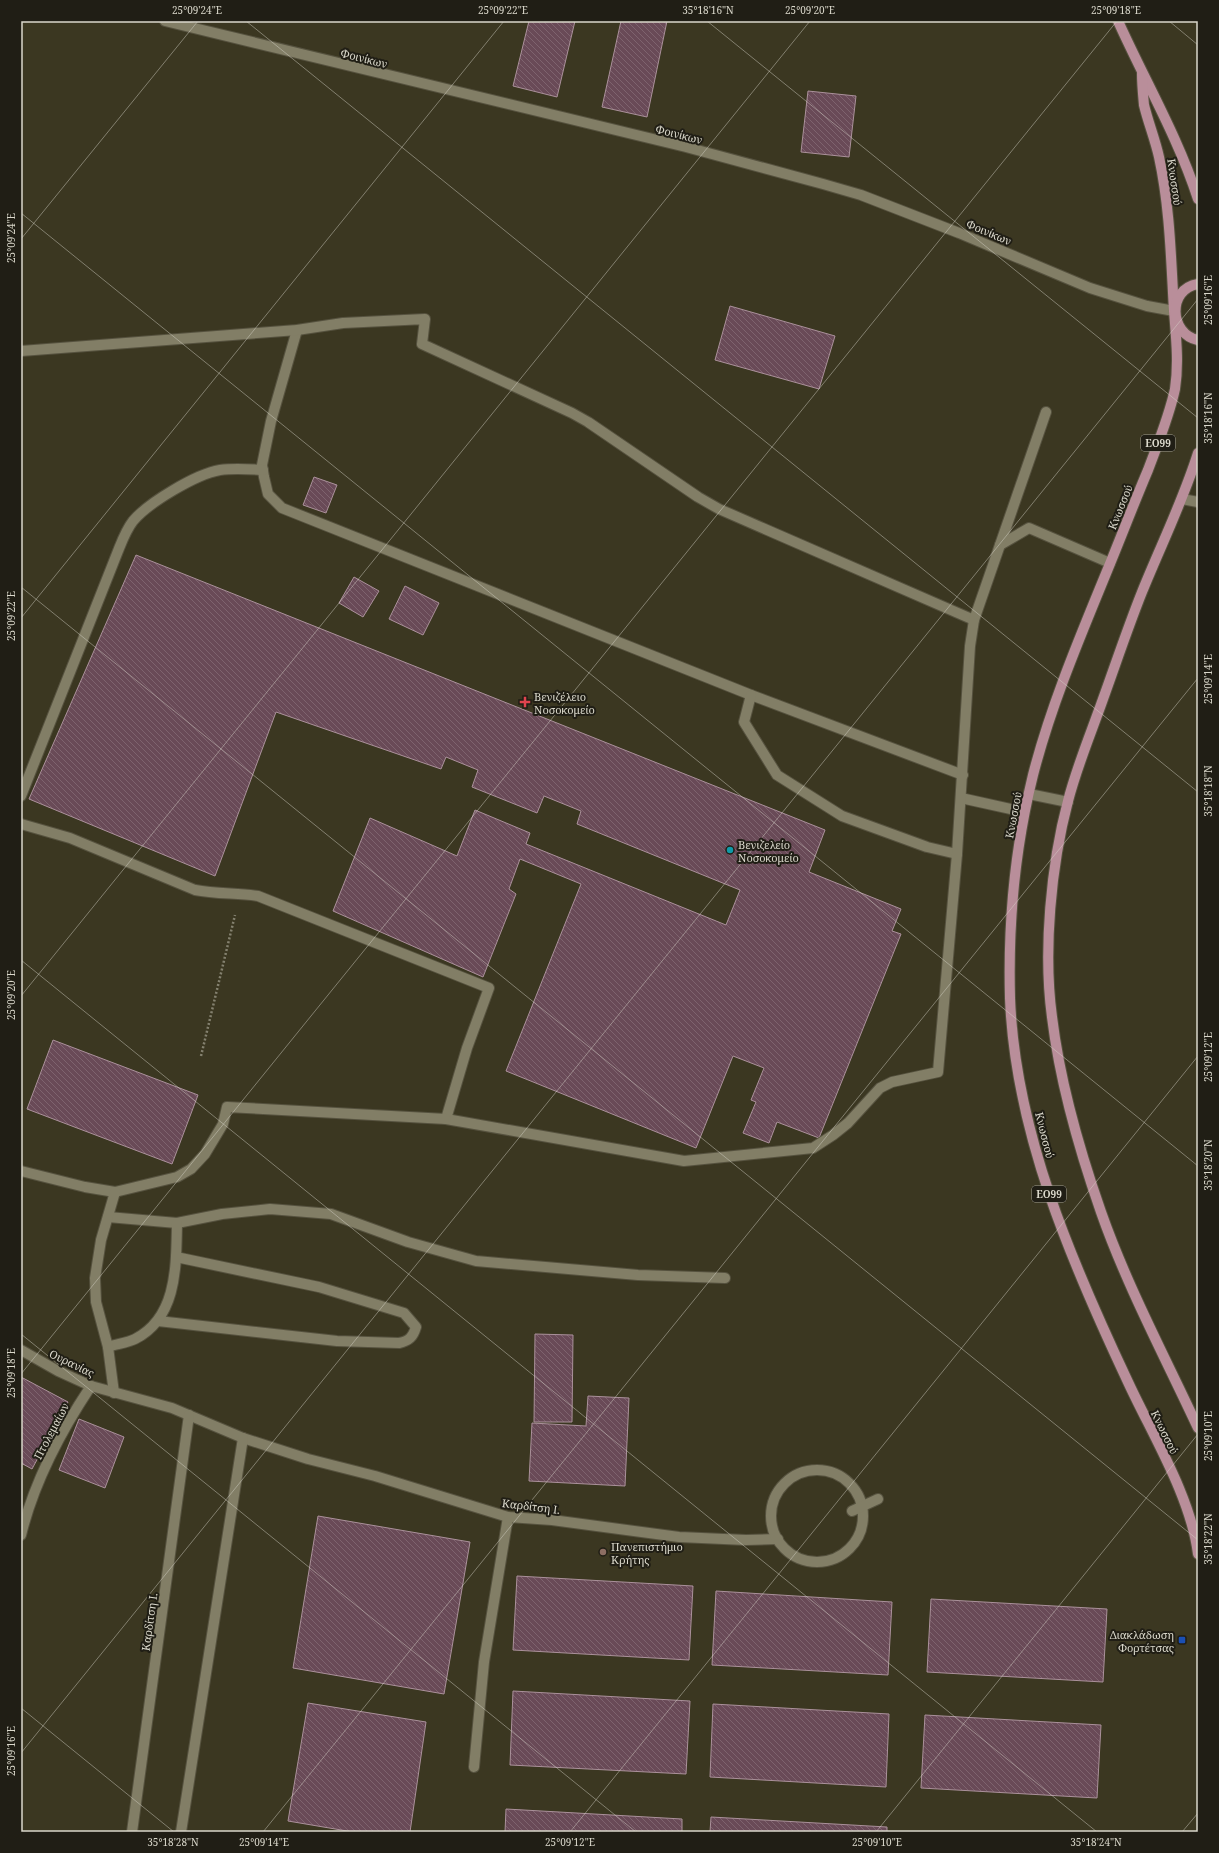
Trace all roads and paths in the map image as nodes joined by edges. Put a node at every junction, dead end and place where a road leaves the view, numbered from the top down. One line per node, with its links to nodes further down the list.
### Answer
1 (165, 21): 6 (street, Φοινίκων)
2 (1118, 21): 3 (main road, Κνωσσού / ΕΟ99)
3 (1142, 74): 4 (main road, Κνωσσού / ΕΟ99); 6 (main road, Κνωσσού / ΕΟ99)
4 (1198, 199)
5 (1198, 284): 6 (main road, ΕΟ99)
6 (1174, 311): 8 (main road, ΕΟ99); 16 (main road, Κνωσσού / ΕΟ99)
7 (297, 330): 9 (street); 12 (street); 17 (street)
8 (1198, 340)
9 (21, 351)
10 (1046, 412): 15 (street)
11 (1198, 453): 13 (main road)
12 (263, 470): 18 (street); 21 (street)
13 (1182, 500): 14 (street); 23 (main road)
14 (1198, 502)
15 (1000, 544): 16 (street); 17 (street)
16 (1110, 563): 20 (main road, Κνωσσού / ΕΟ99)
17 (974, 620): 19 (street)
18 (752, 695): 19 (street); 26 (street)
19 (963, 775): 22 (street)
20 (1028, 794): 23 (street); 24 (main road, Κνωσσού / ΕΟ99)
21 (21, 796)
22 (961, 798): 24 (street); 26 (street)
23 (1068, 802): 42 (main road)
24 (1024, 812): 50 (main road, Κνωσσού / ΕΟ99)
25 (21, 824): 27 (street)
26 (957, 854): 29 (street)
27 (240, 893): 28 (path); 29 (street)
28 (201, 1056)
29 (446, 1119): 31 (street)
30 (21, 1171): 31 (street)
31 (115, 1192): 32 (street)
32 (108, 1217): 33 (street); 37 (street)
33 (176, 1223): 34 (street); 35 (street)
34 (176, 1257): 36 (street); 36 (street)
35 (725, 1278)
36 (158, 1321): 37 (street)
37 (108, 1347): 40 (street)
38 (21, 1350): 39 (street, Ουρανίας)
39 (91, 1386): 40 (street, Ουρανίας); 48 (street, Πτολεμαίων)
40 (114, 1393): 41 (street, Καρδίτση Ι.)
41 (189, 1416): 43 (street, Καρδίτση Ι.); 53 (street, Καρδίτση Ι.)
42 (1198, 1428)
43 (243, 1438): 47 (street, Καρδίτση Ι.); 54 (street)
44 (878, 1499): 45 (street)
45 (862, 1506): 46 (street); 49 (street); 49 (street)
46 (852, 1511)
47 (508, 1517): 49 (street, Καρδίτση Ι.); 52 (street)
48 (21, 1535)
49 (778, 1539)
50 (1198, 1550): 51 (main road, Κνωσσού / ΕΟ99)
51 (1198, 1554)
52 (474, 1767)
53 (132, 1832)
54 (181, 1832)

